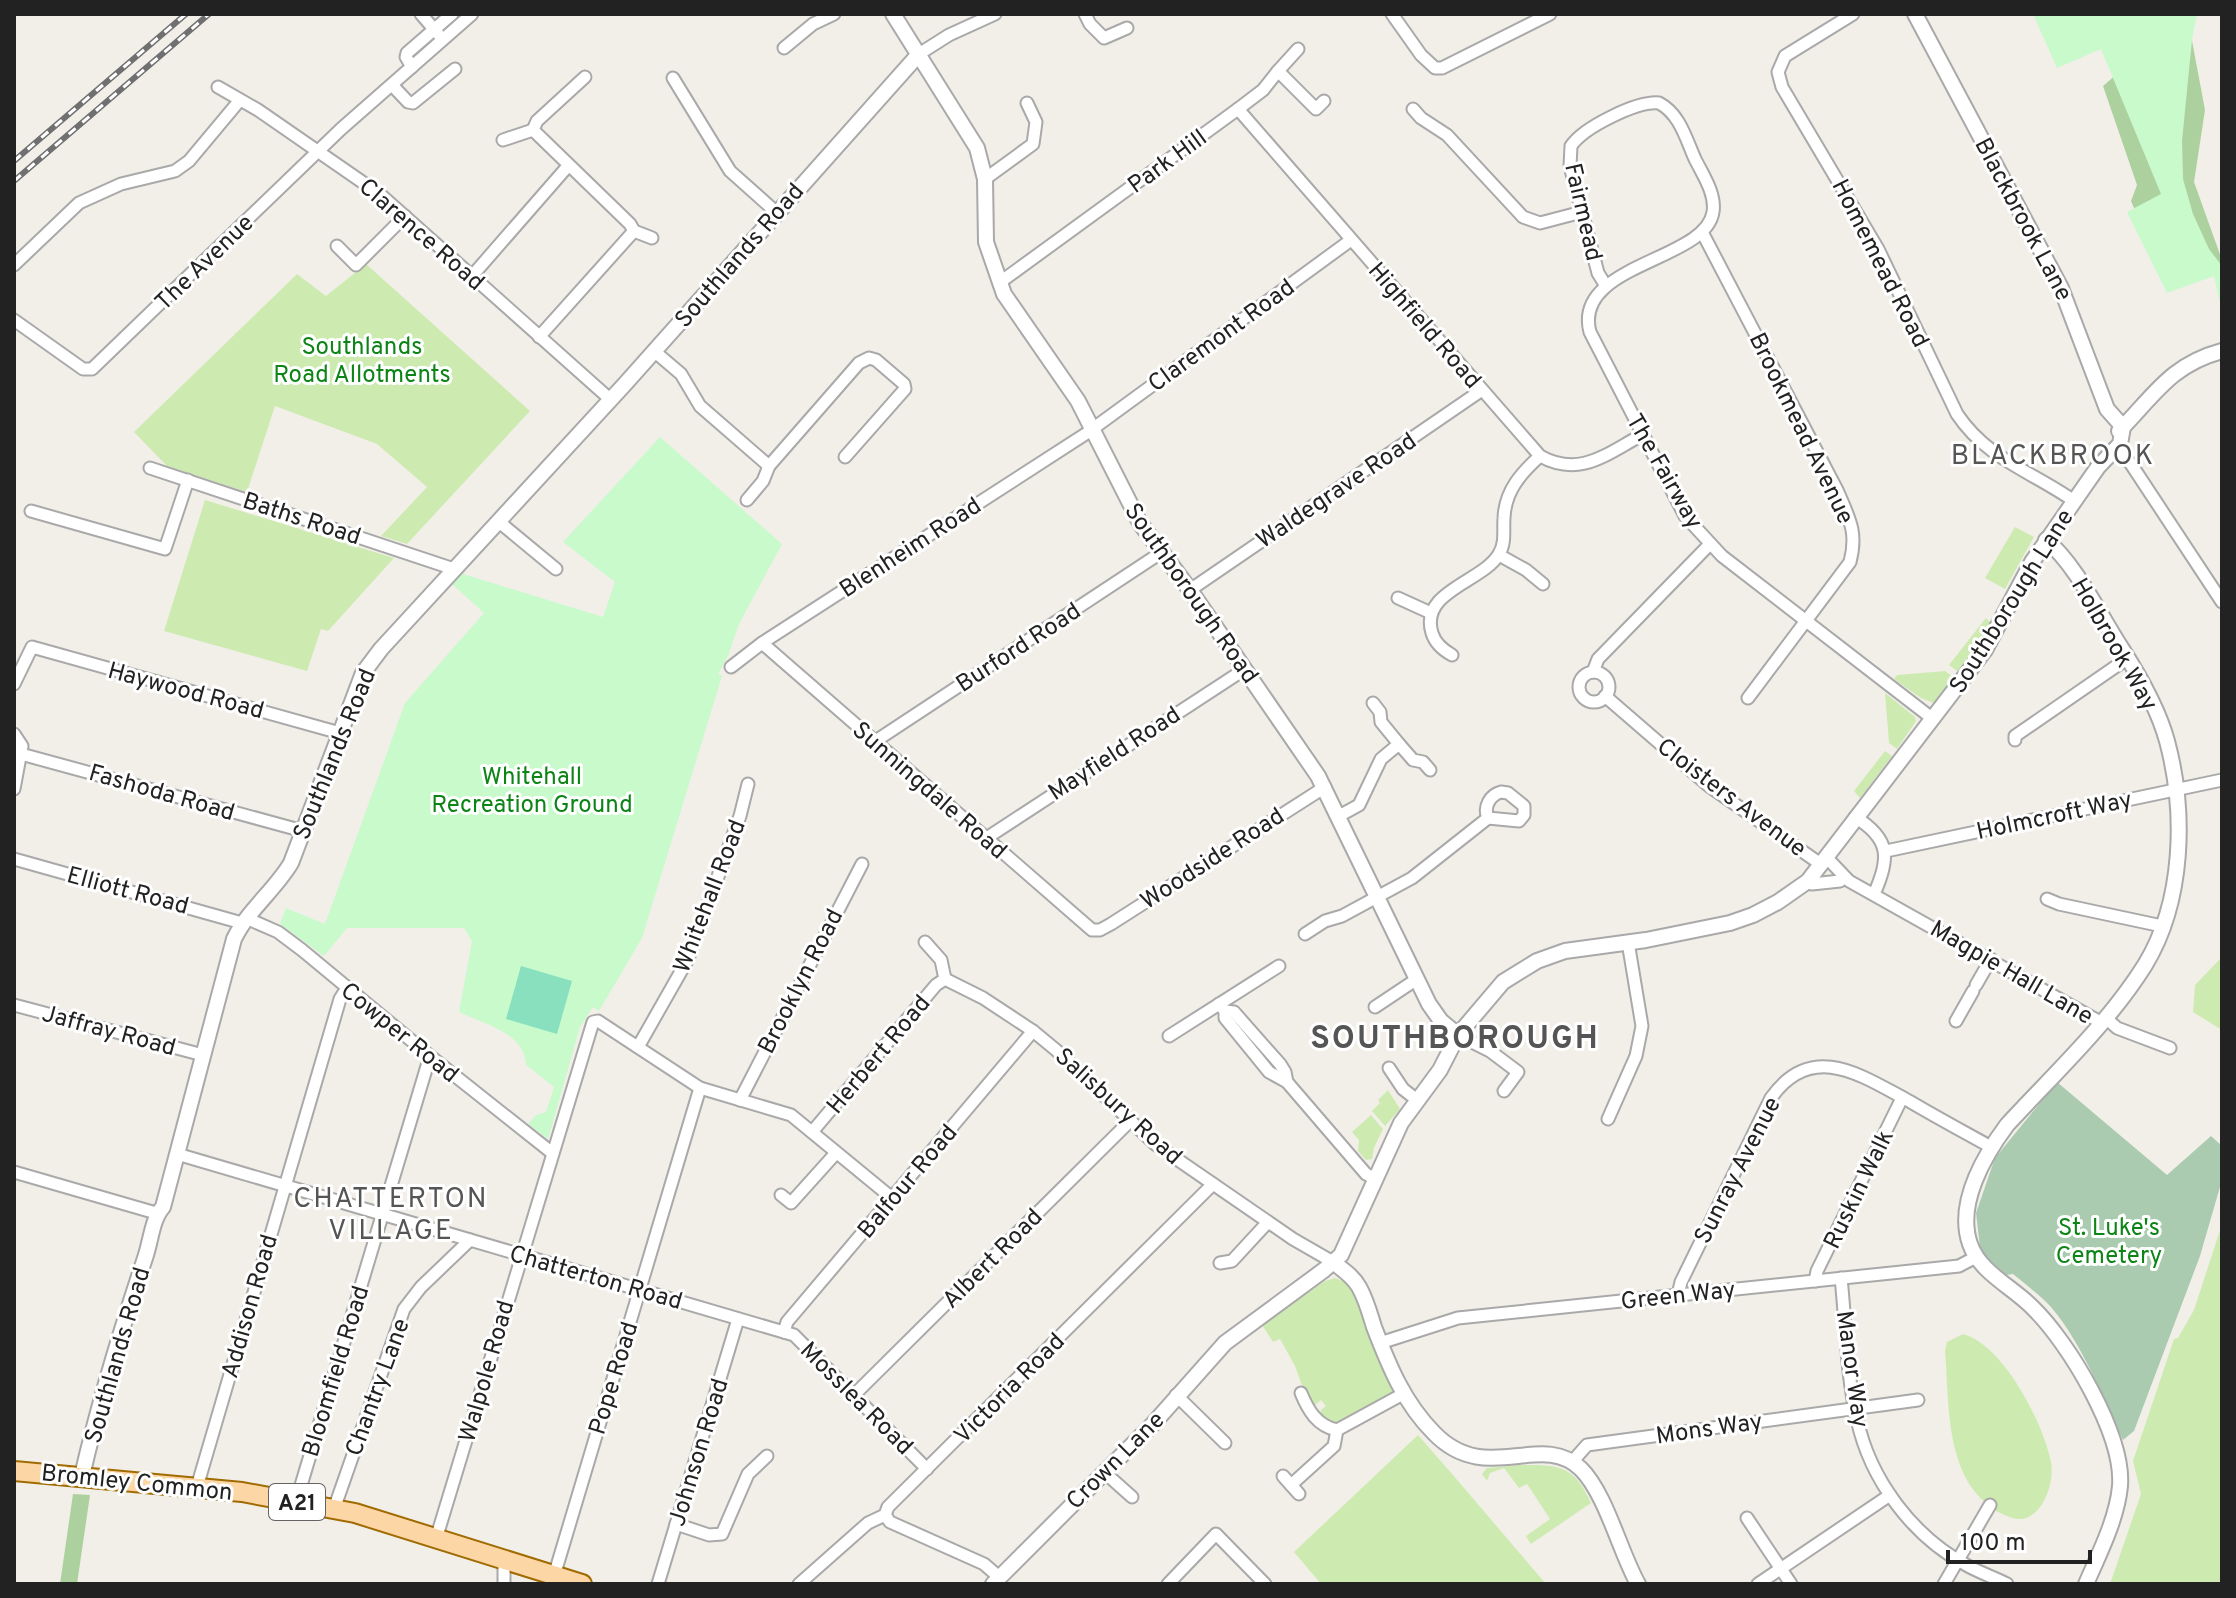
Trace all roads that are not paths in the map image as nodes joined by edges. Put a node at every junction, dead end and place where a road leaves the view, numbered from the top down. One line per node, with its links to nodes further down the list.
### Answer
1 (421, 14): 13 (street)
2 (452, 14): 13 (street)
3 (472, 14): 14 (street, The Avenue)
4 (834, 14): 15 (street)
5 (893, 14): 17 (street, Southborough Road)
6 (995, 14): 17 (street)
7 (1085, 14): 12 (street)
8 (1392, 14): 9 (street)
9 (1550, 14)
10 (1853, 14): 63 (street, Homemead Road)
11 (1915, 14): 53 (street, Blackbrook Lane)
12 (1127, 28)
13 (434, 30): 14 (street); 18 (street)
14 (443, 40): 18 (street, The Avenue)
15 (784, 48)
16 (1298, 49): 20 (street, Park Hill)
17 (919, 54): 34 (street, Southborough Road); 35 (street, Southlands Road)
18 (412, 67): 23 (street, The Avenue)
19 (455, 69): 23 (street)
20 (1278, 71): 26 (street); 28 (street, Park Hill)
21 (585, 77): 30 (street)
22 (673, 78): 35 (street)
23 (392, 85): 32 (street, The Avenue)
24 (218, 87): 25 (street, Clarence Road)
25 (240, 100): 32 (street, Clarence Road); 43 (street)
26 (1324, 101)
27 (1027, 103): 34 (street)
28 (1238, 109): 41 (street, Highfield Road); 45 (street, Park Hill)
29 (1416, 118): 36 (street)
30 (533, 130): 31 (street); 33 (street)
31 (503, 140)
32 (319, 151): 37 (street, Clarence Road); 47 (street, The Avenue)
33 (568, 166): 38 (street); 44 (street)
34 (985, 179): 45 (street, Southborough Road)
35 (776, 212): 49 (street, Southlands Road)
36 (1582, 212): 39 (street, Fairmead); 46 (street, Fairmead)
37 (405, 216): 42 (street); 44 (street, Clarence Road)
38 (634, 231): 40 (street); 48 (street)
39 (1702, 232): 46 (street); 77 (street, Brookmead Avenue)
40 (652, 238)
41 (1351, 240): 51 (street, Highfield Road); 54 (street, Claremont Road)
42 (337, 246)
43 (14, 265)
44 (472, 276): 48 (street, Clarence Road)
45 (999, 283): 54 (street, Southborough Road)
46 (1606, 286): 55 (street, The Fairway)
47 (14, 320)
48 (539, 337): 52 (street, Clarence Road)
49 (654, 351): 52 (street, Southlands Road); 59 (street)
50 (2222, 351): 53 (street, Southborough Lane)
51 (1482, 390): 56 (street, Highfield Road); 73 (street, Waldegrave Road)
52 (611, 400): 65 (street, Southlands Road)
53 (2123, 427): 57 (street, Southborough Lane)
54 (1092, 430): 68 (street, Southborough Road); 78 (street, Blenheim Road)
55 (1642, 435): 56 (street); 67 (street, The Fairway)
56 (1540, 456): 69 (street)
57 (2113, 456): 63 (street, Southborough Lane); 75 (street)
58 (845, 457): 59 (street)
59 (769, 466): 62 (street)
60 (150, 468): 61 (street, Baths Road)
61 (188, 480): 64 (street); 70 (street, Baths Road)
62 (747, 500)
63 (2074, 501): 66 (street, Southborough Lane)
64 (31, 511)
65 (498, 521): 70 (street, Southlands Road); 71 (street)
66 (2046, 540): 80 (street, Holbrook Way); 88 (street, Southborough Lane)
67 (1710, 544): 77 (street, The Fairway); 83 (street, Cloisters Avenue)
68 (1162, 552): 73 (street, Southborough Road); 92 (street, Burford Road)
69 (1499, 555): 72 (street); 76 (street)
70 (454, 569): 89 (street, Southlands Road)
71 (556, 569)
72 (1543, 584)
73 (1190, 590): 82 (street, Southborough Road)
74 (1415, 591): 76 (street)
75 (2222, 602)
76 (1431, 613): 79 (street)
77 (1806, 621): 86 (street, Brookmead Avenue); 88 (street, The Fairway)
78 (762, 643): 81 (street, Blenheim Road); 92 (street, Sunningdale Road)
79 (1451, 651)
80 (2128, 658): 91 (street); 100 (street, Holbrook Way)
81 (731, 667)
82 (1245, 669): 98 (street, Southborough Road); 105 (street, Mayfield Road)
83 (1593, 672): 85 (street, Cloisters Avenue); 85 (street, Cloisters Avenue)
84 (14, 684): 89 (street, Haywood Road)
85 (1605, 696): 108 (street, Cloisters Avenue)
86 (1748, 698)
87 (1373, 703): 93 (street)
88 (1933, 719): 102 (street, Southborough Lane)
89 (340, 733): 104 (street, Southlands Road)
90 (14, 734): 94 (street)
91 (2015, 740)
92 (874, 742): 105 (street, Sunningdale Road)
93 (1399, 744): 95 (street); 101 (street)
94 (21, 754): 99 (street); 104 (street, Fashoda Road)
95 (1430, 770)
96 (2222, 780): 100 (street, Holmcroft Way)
97 (748, 784): 134 (street, Whitehall Road)
98 (1325, 787): 101 (street, Southborough Road); 117 (street, Woodside Road)
99 (14, 789)
100 (2176, 789): 106 (street, Holmcroft Way); 116 (street, Holbrook Way)
101 (1339, 816): 113 (street, Southborough Road)
102 (1855, 817): 106 (street); 108 (street, Southborough Lane)
103 (1488, 818): 113 (street)
104 (303, 831): 115 (street, Southlands Road)
105 (985, 839): 117 (street, Sunningdale Road)
106 (1886, 851): 112 (street)
107 (14, 859): 115 (street, Elliott Road)
108 (1825, 862): 110 (street, Magpie Hall Lane); 111 (street, Southborough Lane)
109 (862, 864): 142 (street, Brooklyn Road)
110 (1843, 878): 111 (street); 112 (street, Magpie Hall Lane)
111 (1808, 881): 120 (street, Southborough Lane)
112 (1874, 894): 121 (street, Magpie Hall Lane)
113 (1377, 895): 118 (street); 124 (street, Southborough Road)
114 (2047, 899): 116 (street)
115 (244, 920): 125 (street, Cowper Road); 136 (street, Southlands Road)
116 (2162, 926): 129 (street, Holbrook Way)
117 (1100, 930)
118 (1305, 934)
119 (925, 942): 123 (street)
120 (1628, 942): 132 (street, Southborough Lane); 144 (street)
121 (1991, 959): 129 (street, Magpie Hall Lane); 130 (street)
122 (1279, 966): 128 (street)
123 (945, 979): 131 (street, Salisbury Road); 146 (street, Herbert Road)
124 (1417, 979): 127 (street); 132 (street, Southborough Road)
125 (347, 988): 137 (street, Cowper Road); 154 (street, Addison Road)
126 (14, 1005): 136 (street, Jaffray Road)
127 (1375, 1007)
128 (1222, 1008): 133 (street); 152 (street)
129 (2104, 1020): 135 (street, Magpie Hall Lane); 147 (street, Magpie Hall Lane)
130 (1956, 1021)
131 (1033, 1031): 145 (street, Salisbury Road); 156 (street, Balfour Road)
132 (1458, 1035): 140 (street); 143 (street, Southborough Lane)
133 (1169, 1036)
134 (638, 1047): 139 (street); 148 (street, Walpole Road)
135 (2170, 1048)
136 (203, 1055): 150 (street, Southlands Road)
137 (430, 1056): 148 (street, Cowper Road); 158 (street, Bloomfield Road)
138 (1389, 1068): 143 (street)
139 (700, 1088): 142 (street); 167 (street, Pope Road)
140 (1504, 1091)
141 (1902, 1098): 147 (street, Sunray Avenue); 166 (street, Ruskin Walk); 168 (street, Sunray Avenue)
142 (740, 1100): 146 (street)
143 (1417, 1100): 152 (street, Southborough Lane)
144 (1608, 1119)
145 (1130, 1121): 153 (street, Salisbury Road); 174 (street, Albert Road)
146 (812, 1132): 149 (street)
147 (1991, 1147): 162 (street, Magpie Hall Lane)
148 (551, 1152): 161 (street, Walpole Road)
149 (836, 1153): 155 (street); 156 (street)
150 (177, 1154): 154 (street, Chatterton Road); 157 (street, Southlands Road)
151 (14, 1172): 157 (street)
152 (1374, 1178): 163 (street, Southborough Lane)
153 (1213, 1184): 159 (street, Salisbury Road); 182 (street, Victoria Road)
154 (284, 1186): 158 (street, Chatterton Road); 187 (street, Addison Road)
155 (781, 1195)
156 (892, 1198): 170 (street, Balfour Road)
157 (156, 1213): 185 (street, Southlands Road)
158 (381, 1213): 160 (street, Chatterton Road); 190 (street, Bloomfield Road)
159 (1268, 1222): 163 (street, Salisbury Road); 164 (street)
160 (470, 1240): 161 (street, Chatterton Road); 192 (street, Chantry Lane)
161 (520, 1256): 167 (street, Chatterton Road); 196 (street, Walpole Road)
162 (1976, 1257): 165 (street, Green Way); 213 (street)
163 (1333, 1262): 171 (street); 175 (street, Crown Lane)
164 (1220, 1263)
165 (1841, 1278): 166 (street, Green Way); 177 (street, Manor Way)
166 (1815, 1281): 168 (street, Green Way)
167 (640, 1290): 169 (street, Chatterton Road); 200 (street, Pope Road)
168 (1678, 1295): 171 (street, Green Way)
169 (738, 1319): 170 (street, Chatterton Road); 195 (street, Johnson Road)
170 (784, 1332): 174 (street, Mosslea Road)
171 (1380, 1343): 173 (street)
172 (1301, 1393): 178 (street)
173 (1403, 1394): 178 (street); 181 (street)
174 (854, 1395): 182 (street, Mosslea Road)
175 (1176, 1395): 179 (street); 184 (street, Crown Lane)
176 (1918, 1400): 177 (street, Mons Way)
177 (1855, 1408): 181 (street, Mons Way); 188 (street, Manor Way)
178 (1337, 1430): 186 (street)
179 (1225, 1443)
180 (767, 1456): 195 (street)
181 (1572, 1462): 208 (street)
182 (927, 1469): 193 (street, Victoria Road)
183 (14, 1471): 185 (main road, Bromley Common / A21)
184 (1104, 1472): 189 (street); 201 (street, Crown Lane)
185 (82, 1476): 187 (main road, Bromley Common / A21)
186 (1283, 1476)
187 (197, 1487): 190 (main road, Bromley Common / A21)
188 (1890, 1495): 198 (street, Manor Way); 199 (street)
189 (1132, 1497)
190 (296, 1502): 192 (main road, Bromley Common / A21)
191 (1990, 1505): 198 (street)
192 (334, 1509): 196 (main road, Bromley Common / A21)
193 (885, 1515): 201 (street, Crown Lane); 205 (street, Victoria Road)
194 (1747, 1518): 199 (street)
195 (676, 1524): 204 (street, Johnson Road)
196 (436, 1539): 197 (main road, Bromley Common / A21)
197 (504, 1560): 200 (main road, Bromley Common / A21); 202 (street)
198 (1958, 1560): 211 (street); 212 (street, Manor Way)
199 (1781, 1568): 209 (street); 210 (street)
200 (554, 1576): 203 (main road, Bromley Common / A21)
201 (995, 1582)
202 (504, 1584)
203 (582, 1584)
204 (658, 1584)
205 (799, 1584)
206 (1168, 1584): 207 (street)
207 (1265, 1584)
208 (1638, 1584)
209 (1758, 1584)
210 (1791, 1584)
211 (1944, 1584)
212 (2007, 1584)
213 (2086, 1584)

